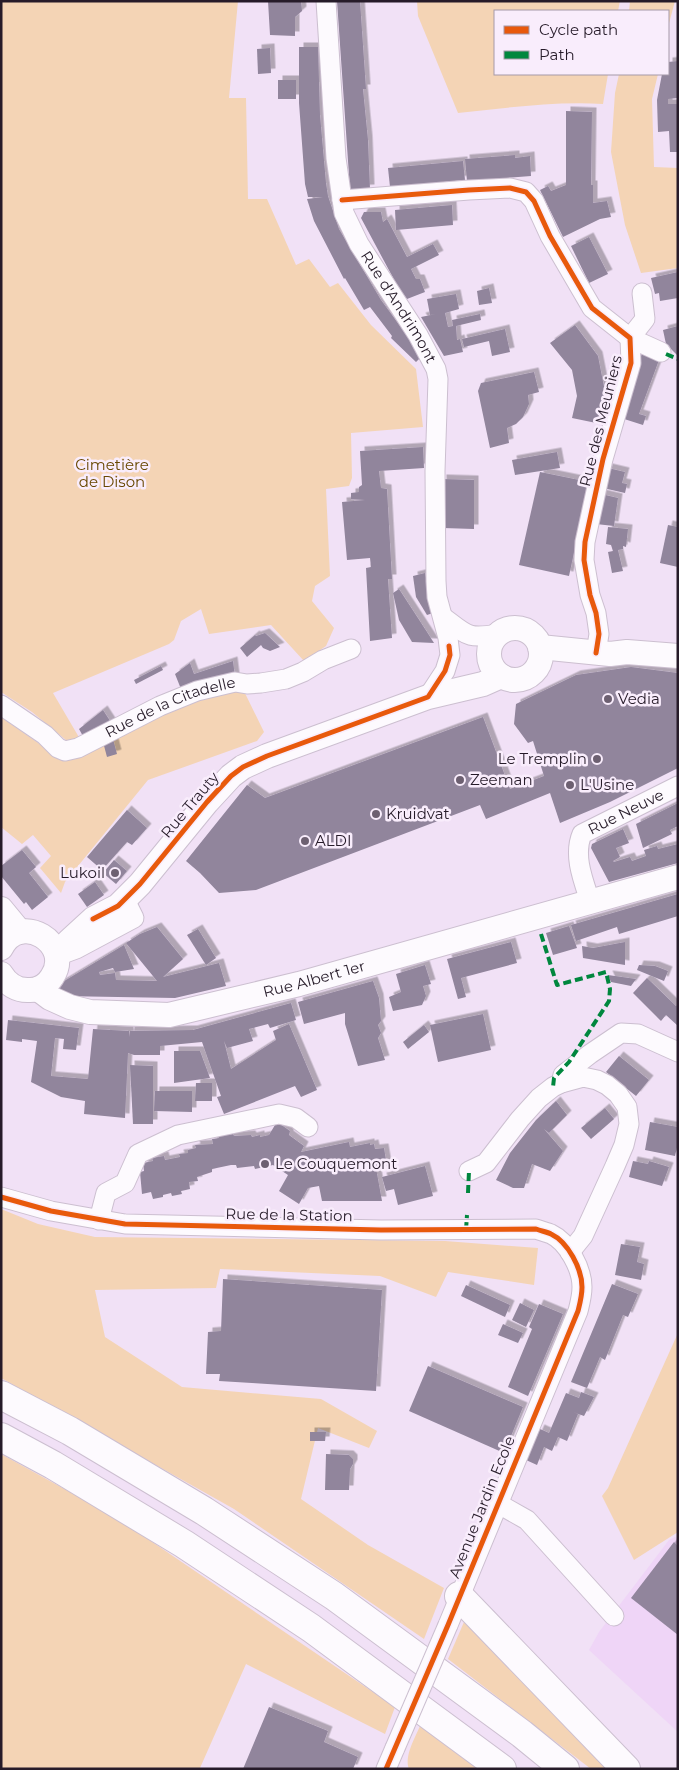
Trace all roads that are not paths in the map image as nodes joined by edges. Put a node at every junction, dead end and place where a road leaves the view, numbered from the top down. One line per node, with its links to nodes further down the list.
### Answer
1 (326, 1): 2 (street, Rue d'Andrimont)
2 (342, 200): 4 (street, Rue des Meuniers); 6 (street, Rue d'Andrimont)
3 (642, 293): 4 (street)
4 (630, 338): 5 (street); 8 (street, Rue des Meuniers)
5 (661, 352)
6 (443, 617): 7 (street); 13 (street, Rue d'Andrimont)
7 (494, 643): 9 (main road); 12 (main road); 13 (main road, Rue Trauty)
8 (598, 643): 9 (main road); 11 (main road)
9 (540, 647): 12 (main road)
10 (352, 649): 14 (street, Rue de la Citadelle)
11 (678, 656)
12 (501, 676): 13 (main road, Rue Trauty)
13 (432, 695): 17 (main road, Rue Trauty)
14 (1, 706)
15 (678, 786): 18 (street, Rue Neuve)
16 (678, 877): 18 (main road, Rue Albert 1er)
17 (124, 900): 20 (main road, Rue Trauty); 23 (street)
18 (590, 901): 25 (main road, Rue Albert 1er)
19 (1, 909): 21 (main road)
20 (93, 919): 21 (main road, Rue Trauty); 23 (main road, Rue Trauty)
21 (31, 934): 22 (main road, Rue Trauty); 23 (main road)
22 (1, 948)
23 (57, 956): 25 (main road, Rue Trauty)
24 (2, 978): 25 (main road)
25 (38, 989)
26 (678, 1052): 27 (street)
27 (561, 1083): 29 (street); 32 (street)
28 (308, 1128): 31 (street)
29 (469, 1171)
30 (1, 1197): 31 (street, Rue de la Station)
31 (99, 1220): 32 (street, Rue de la Station)
32 (570, 1252): 35 (street, Avenue Jardin Ecole)
33 (1, 1395): 40 (highway)
34 (1, 1437): 39 (highway)
35 (497, 1503): 36 (street, Avenue Jardin Ecole); 37 (street)
36 (459, 1596): 38 (street, Avenue Jardin Ecole, bridge); 41 (highway)
37 (614, 1616)
38 (386, 1769)
39 (502, 1769)
40 (565, 1769)
41 (626, 1769)

